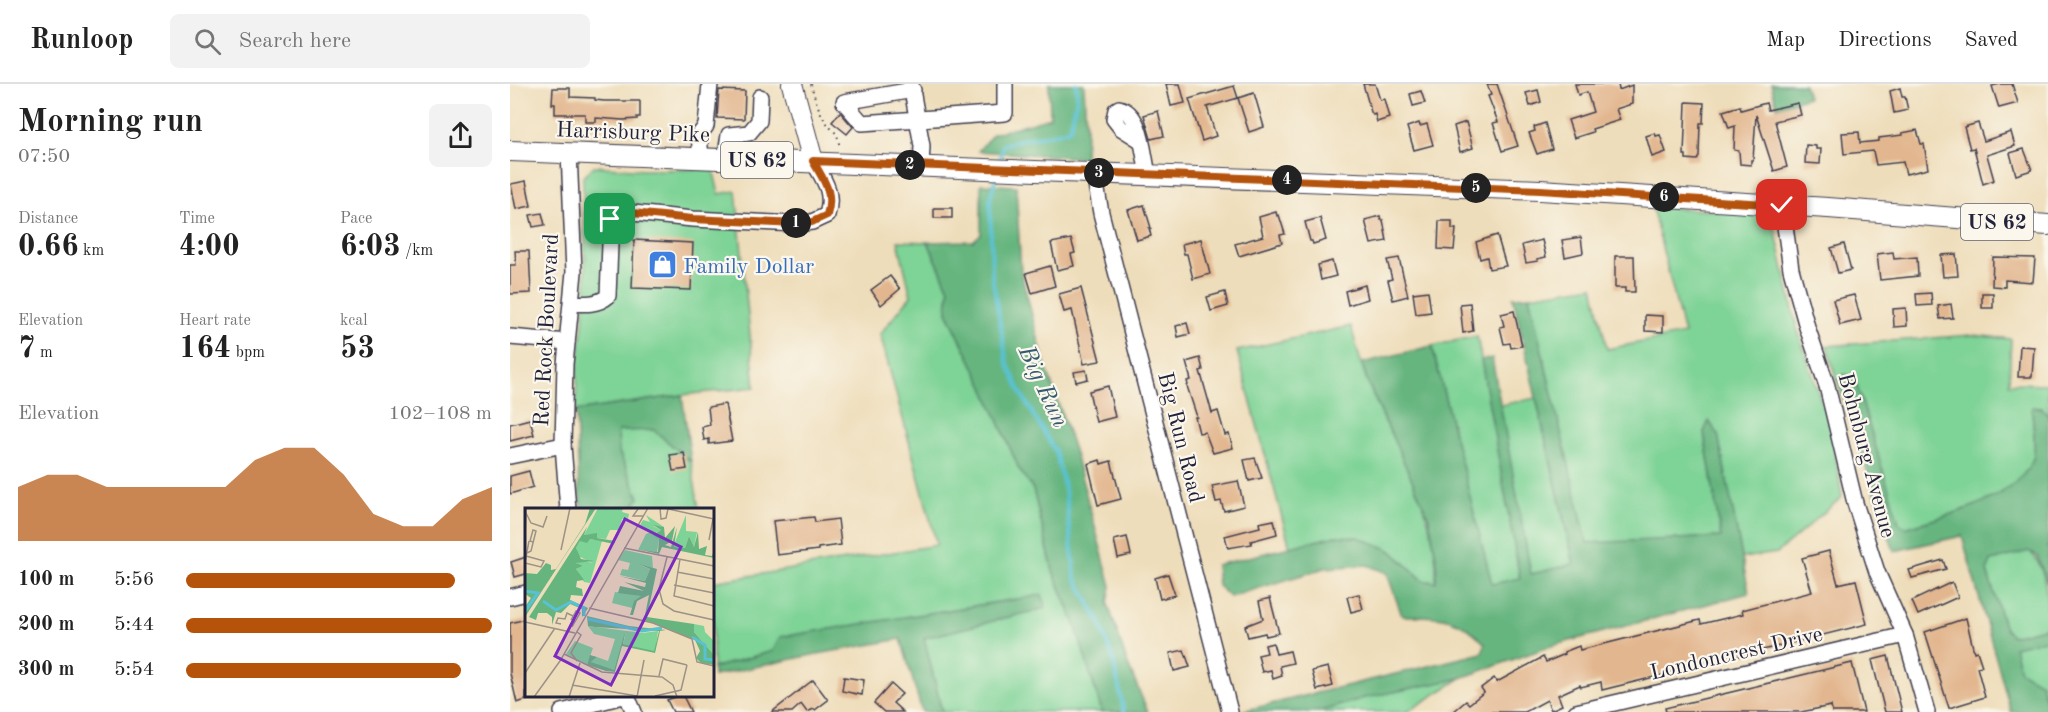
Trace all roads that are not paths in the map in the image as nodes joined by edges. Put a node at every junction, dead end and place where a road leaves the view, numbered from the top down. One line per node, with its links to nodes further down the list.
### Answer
1 (710, 84): 7 (street)
2 (792, 84): 14 (main road)
3 (1005, 84): 6 (street)
4 (912, 87): 6 (street); 6 (street)
5 (760, 97): 8 (street)
6 (918, 120): 15 (street)
7 (699, 135): 8 (street); 12 (street)
8 (729, 135): 13 (street)
9 (1140, 140): 17 (street)
10 (510, 151): 11 (main road, Harrisburg Pike / US 62)
11 (569, 152): 12 (main road, Harrisburg Pike / US 62); 20 (street, Red Rock Boulevard)
12 (701, 158): 13 (main road, Harrisburg Pike / US 62)
13 (726, 159): 14 (main road, Harrisburg Pike / US 62)
14 (813, 161): 15 (main road, Harrisburg Pike / US 62); 20 (street)
15 (921, 166): 16 (main road, Harrisburg Pike / US 62)
16 (1094, 173): 17 (main road, Harrisburg Pike / US 62); 33 (street, Big Run Road)
17 (1148, 174): 18 (main road, Harrisburg Pike / US 62)
18 (1782, 205): 19 (main road, Harrisburg Pike / US 62); 28 (street, Bohnburg Avenue)
19 (2048, 225)
20 (572, 303): 22 (street, Red Rock Boulevard)
21 (510, 337): 22 (street)
22 (567, 342): 23 (street, Red Rock Boulevard)
23 (563, 445): 24 (street); 25 (street, Red Rock Boulevard)
24 (510, 456)
25 (568, 508)
26 (525, 593): 27 (street)
27 (510, 597)
28 (1905, 635): 34 (street, Londoncrest Drive); 35 (street, Bohnburg Avenue)
29 (621, 697): 31 (street)
30 (626, 697): 32 (street)
31 (562, 712)
32 (634, 712)
33 (1230, 712)
34 (1576, 712)
35 (1927, 712)

